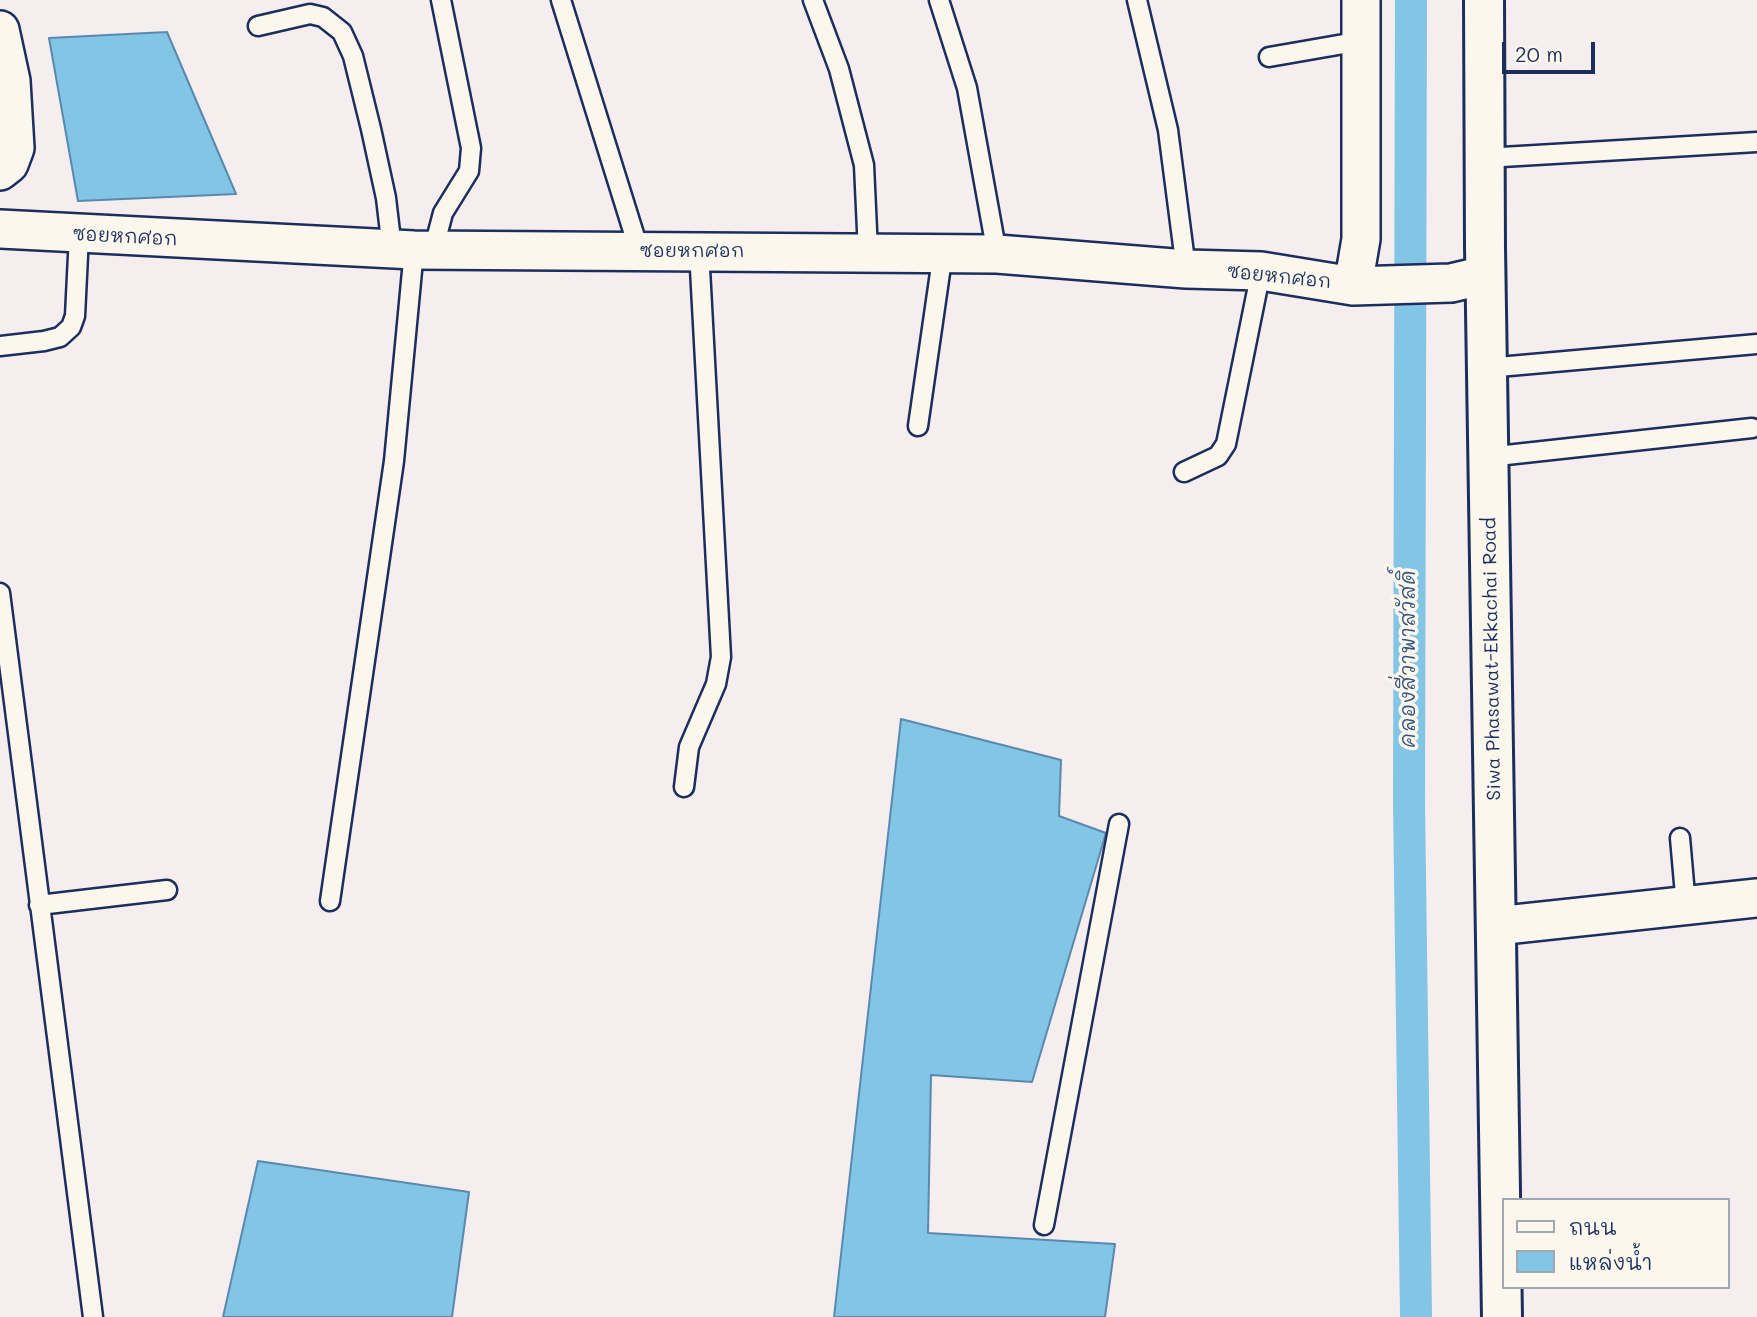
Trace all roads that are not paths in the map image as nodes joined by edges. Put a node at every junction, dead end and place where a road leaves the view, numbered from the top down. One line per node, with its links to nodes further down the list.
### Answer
1 (441, 0): 21 (lane)
2 (561, 0): 17 (lane)
3 (813, 0): 19 (lane)
4 (939, 0): 22 (lane)
5 (1137, 0): 23 (lane)
6 (1361, 0): 10 (street)
7 (1484, 0): 13 (street, Siwa Phasawat-Ekkachai Road)
8 (258, 26): 21 (lane)
9 (0, 30): 14 (street)
10 (1361, 41): 11 (lane); 26 (street)
11 (1269, 57)
12 (1757, 142): 13 (lane)
13 (1485, 158): 25 (street, Siwa Phasawat-Ekkachai Road)
14 (0, 171)
15 (0, 229): 16 (street, ซอยหกศอก)
16 (79, 246): 21 (street, ซอยหกศอก); 28 (lane)
17 (639, 250): 18 (street, ซอยหกศอก); 21 (street, ซอยหกศอก)
18 (699, 250): 19 (street, ซอยหกศอก); 35 (lane)
19 (868, 252): 20 (street, ซอยหกศอก)
20 (943, 252): 22 (street, ซอยหกศอก); 30 (lane)
21 (413, 254): 40 (lane)
22 (997, 254): 23 (street, ซอยหกศอก)
23 (1186, 269): 24 (street, ซอยหกศอก)
24 (1261, 271): 26 (street, ซอยหกศอก); 33 (lane)
25 (1468, 279): 26 (street, ซอยหกศอก); 29 (street, Siwa Phasawat-Ekkachai Road)
26 (1368, 286)
27 (1757, 344): 29 (lane)
28 (0, 346)
29 (1487, 368): 32 (street, Siwa Phasawat-Ekkachai Road)
30 (918, 426)
31 (1752, 428): 32 (lane)
32 (1488, 457): 43 (street, Siwa Phasawat-Ekkachai Road)
33 (1184, 472)
34 (0, 593): 41 (lane)
35 (684, 787)
36 (1119, 824): 44 (lane)
37 (1680, 838): 42 (lane)
38 (167, 890): 41 (lane)
39 (1757, 898): 42 (street)
40 (330, 901)
41 (39, 905): 45 (lane)
42 (1686, 906): 43 (street)
43 (1496, 926): 46 (street, Siwa Phasawat-Ekkachai Road)
44 (1044, 1225)
45 (93, 1317)
46 (1502, 1317)

